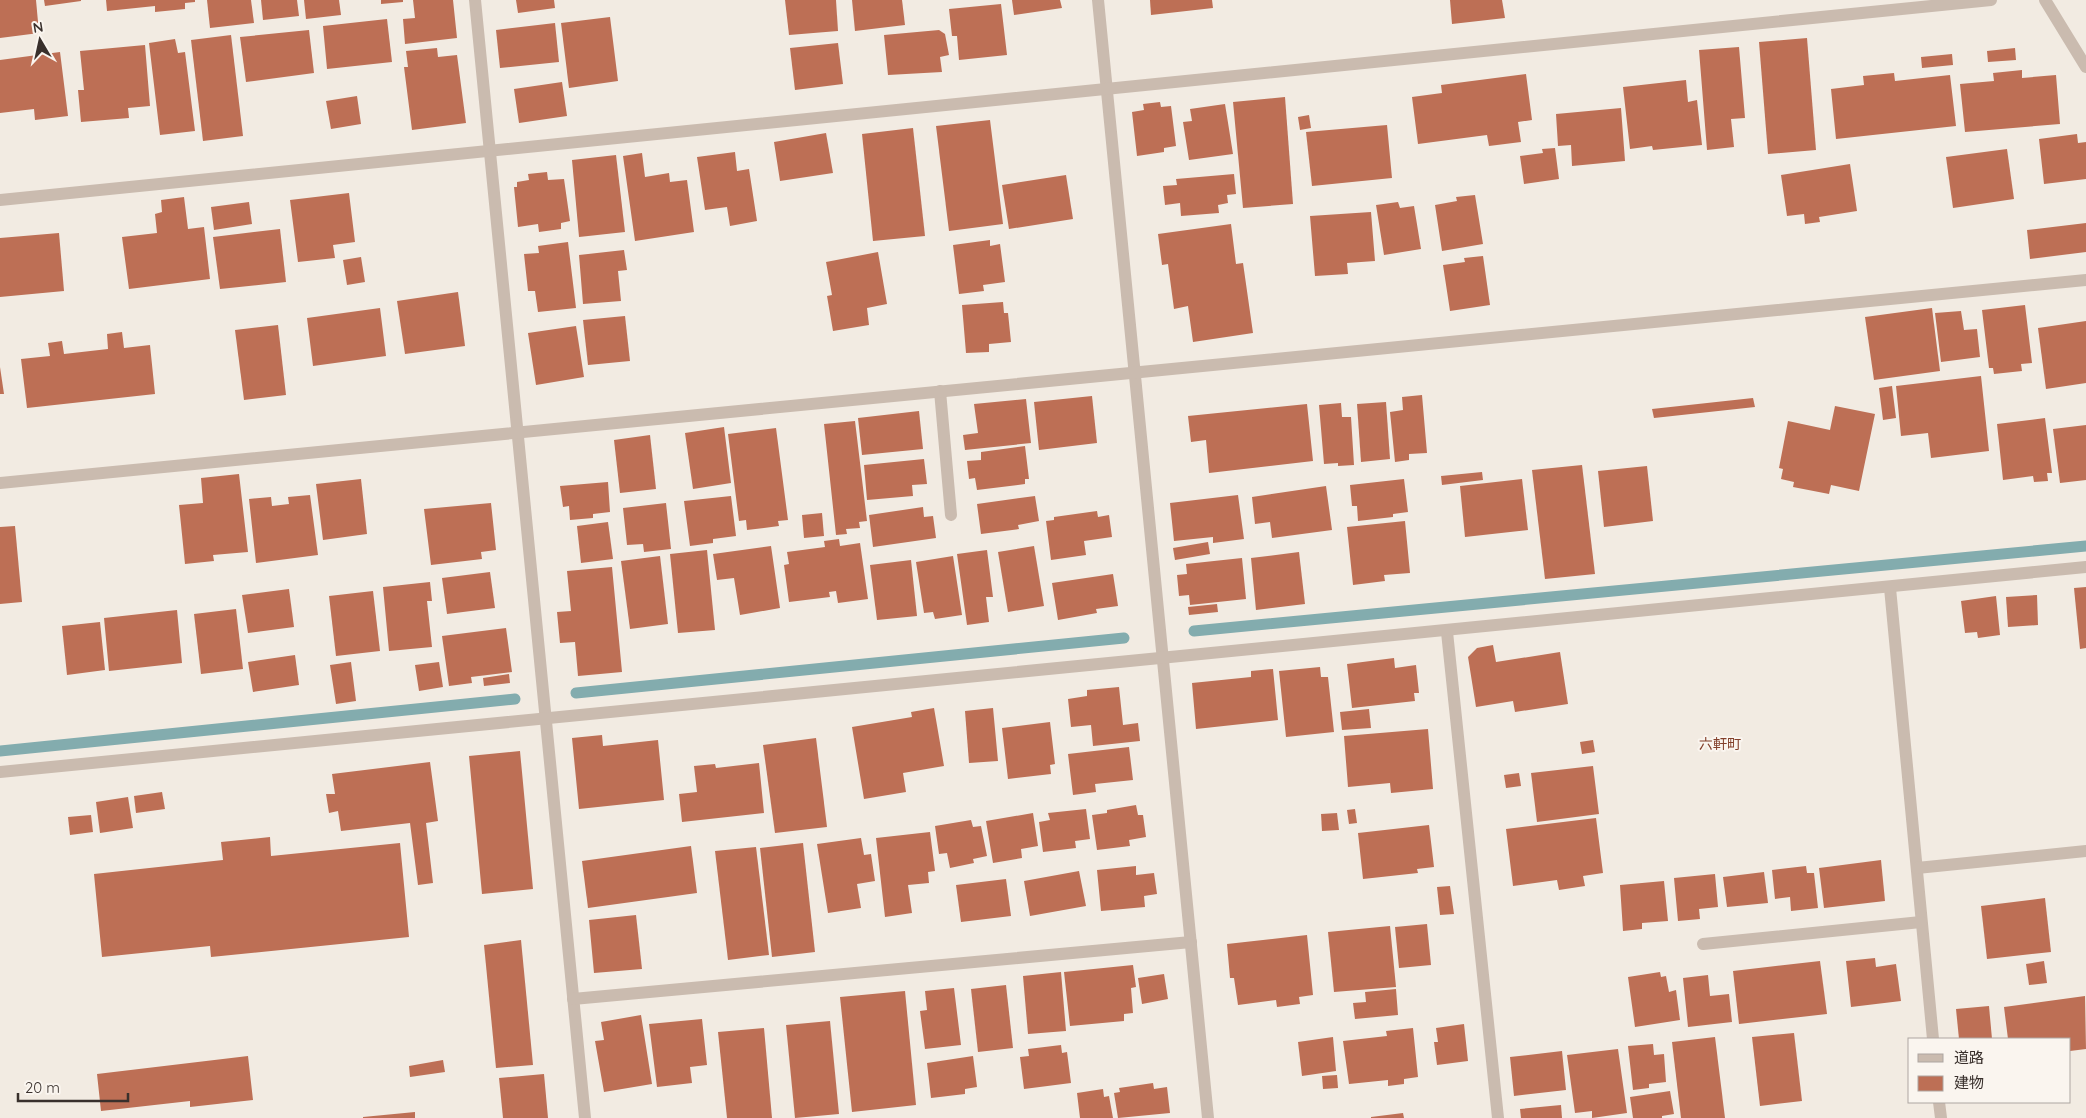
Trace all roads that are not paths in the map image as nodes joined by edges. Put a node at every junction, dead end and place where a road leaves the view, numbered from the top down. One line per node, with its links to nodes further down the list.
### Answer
1 (475, 0): 7 (street)
2 (1098, 0): 6 (street)
3 (1990, 0): 6 (street)
4 (2045, 0): 5 (street)
5 (2086, 67)
6 (1106, 89): 7 (street); 10 (street)
7 (490, 151): 8 (street); 12 (street)
8 (0, 200)
9 (2086, 280): 10 (street)
10 (1134, 372): 11 (street); 18 (street)
11 (940, 391): 12 (street); 14 (street)
12 (517, 432): 13 (street); 19 (street)
13 (0, 483)
14 (951, 515)
15 (2086, 567): 16 (street)
16 (1890, 588): 17 (street); 22 (street)
17 (1447, 632): 18 (street); 31 (street)
18 (1163, 659): 19 (street); 24 (street)
19 (546, 717): 20 (street); 26 (street)
20 (0, 772)
21 (2086, 850): 22 (street)
22 (1916, 868): 23 (street)
23 (1920, 922): 25 (street); 27 (street)
24 (1191, 942): 26 (street); 30 (street)
25 (1703, 944)
26 (573, 999): 29 (street)
27 (1933, 1038)
28 (1940, 1103): 32 (street)
29 (585, 1118)
30 (1208, 1118)
31 (1498, 1118)
32 (1941, 1118)

